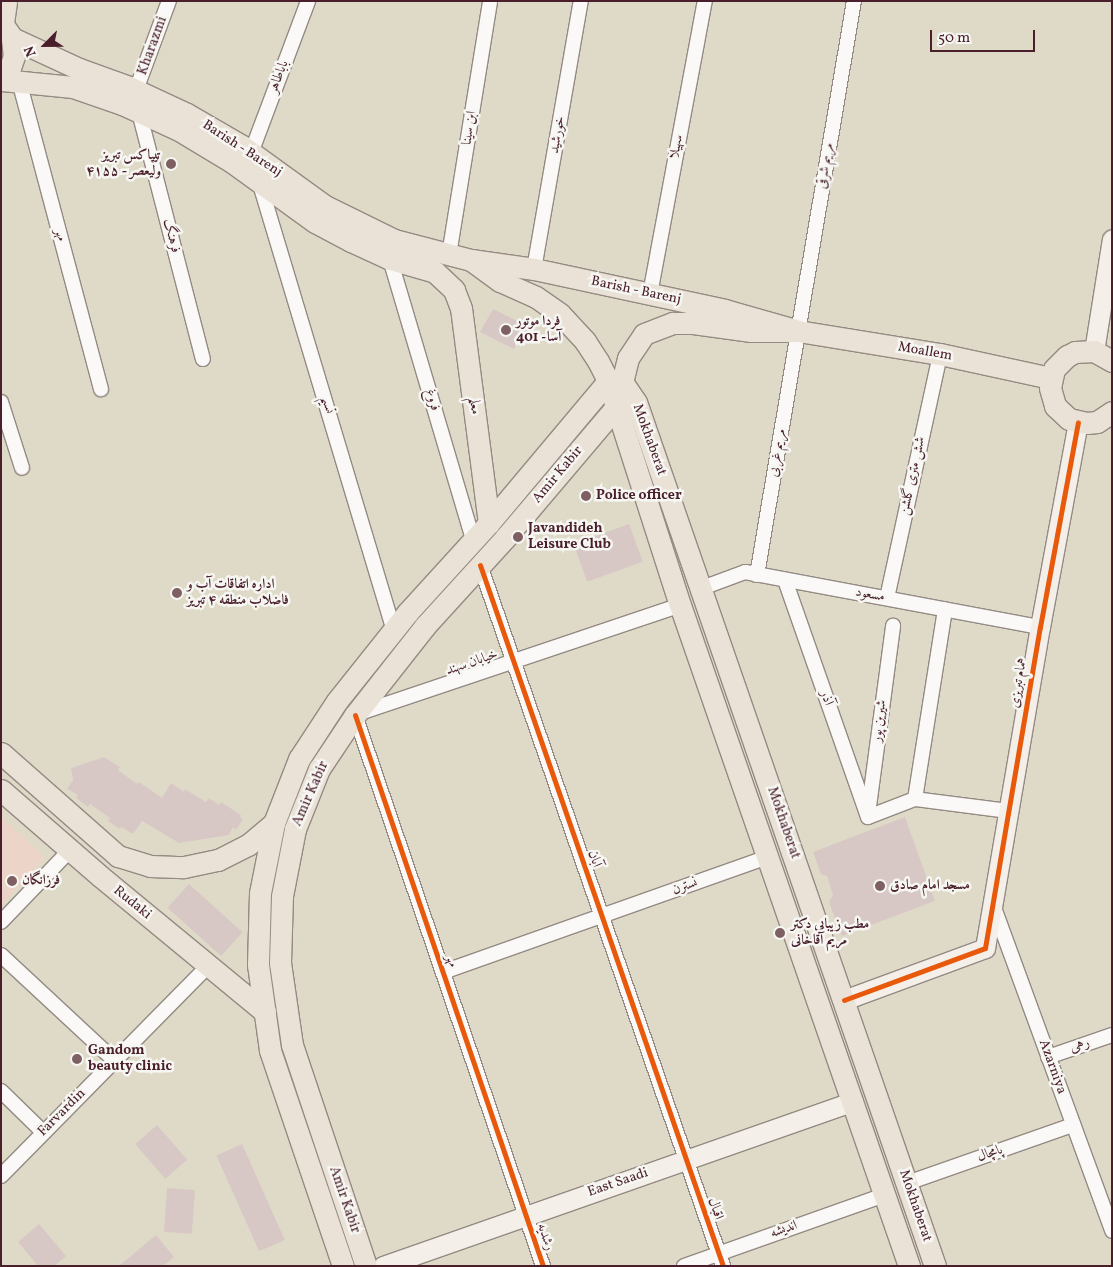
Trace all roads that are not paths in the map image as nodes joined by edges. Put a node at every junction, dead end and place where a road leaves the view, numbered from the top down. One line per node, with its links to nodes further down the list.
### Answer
1 (6, 1): 8 (main road)
2 (169, 1): 10 (street, Kharazmi)
3 (308, 1): 12 (street, باباطاهر)
4 (490, 1): 15 (street, ابن سینا)
5 (581, 1): 18 (street, خورشید)
6 (705, 1): 19 (street, سهیلا)
7 (854, 1): 20 (street, مریم شرقی)
8 (5, 28): 9 (main road); 10 (main road, Barish - Barenj)
9 (8, 81): 11 (main road, Barish - Barenj); 26 (street, مهر)
10 (136, 90): 12 (main road, Barish - Barenj)
11 (139, 112): 13 (main road, Barish - Barenj); 23 (street, فرهنگ)
12 (251, 152): 15 (main road, Barish - Barenj)
13 (259, 181): 16 (main road, Barish - Barenj); 44 (street, نسیم)
14 (1112, 239): 22 (street)
15 (449, 255): 17 (main road, Barish - Barenj)
16 (390, 259): 32 (main road, معلم); 34 (street, فروغ)
17 (471, 260): 18 (main road, Barish - Barenj); 25 (main road, Barish - Barenj)
18 (534, 269): 19 (main road, Barish - Barenj)
19 (650, 294): 20 (main road, Barish - Barenj)
20 (798, 331): 21 (main road, Moallem); 25 (main road); 36 (street, مریم غربی)
21 (940, 354): 24 (main road, Moallem); 39 (street, شش متری گلشن)
22 (1103, 356): 24 (main road)
23 (203, 359)
24 (1050, 378): 30 (main road)
25 (616, 382): 28 (main road, Mokhaberat); 32 (main road, Amir Kabir); 38 (main road, Mokhaberat)
26 (101, 389)
27 (1, 402): 31 (street)
28 (616, 407): 33 (main road, Amir Kabir); 40 (main road, Mokhaberat)
29 (1112, 412): 30 (main road)
30 (1078, 422): 43 (street, همام تبریزی)
31 (22, 468)
32 (490, 523): 33 (main road); 34 (main road, Amir Kabir)
33 (505, 538): 35 (main road, Amir Kabir)
34 (473, 540): 44 (main road, Amir Kabir)
35 (480, 566): 45 (street, آبان); 47 (main road, Amir Kabir)
36 (757, 575): 37 (street, مسعود); 38 (street, مسعود)
37 (784, 580): 39 (street, مسعود); 54 (street, آذر)
38 (702, 588): 49 (main road, Mokhaberat)
39 (887, 598): 41 (street, مسعود)
40 (680, 605): 45 (street, خیابان سهند); 51 (main road, Mokhaberat)
41 (945, 609): 43 (street, مسعود); 52 (street)
42 (893, 626): 54 (street, شیرین پور)
43 (1040, 627): 53 (street, همام تبریزی)
44 (394, 630): 46 (main road, Amir Kabir)
45 (514, 661): 47 (street, خیابان سهند); 59 (street, آبان)
46 (337, 701): 47 (street); 55 (main road, Amir Kabir)
47 (355, 715): 63 (street, مهر); 81 (main road, Amir Kabir)
48 (1, 753): 55 (main road)
49 (768, 782): 51 (main road); 64 (main road, Mokhaberat)
50 (1, 790): 56 (main road, Rudaki)
51 (746, 792): 57 (main road, Mokhaberat)
52 (915, 799): 53 (street); 54 (street)
53 (1009, 811): 58 (street, همام تبریزی)
54 (868, 817)
55 (274, 823): 65 (main road, Amir Kabir)
56 (70, 850): 60 (street); 62 (main road, Rudaki)
57 (768, 857): 59 (street, نسترن); 70 (main road, Mokhaberat)
58 (992, 902): 64 (street, همام تبریزی); 67 (street, Azarniya)
59 (602, 917): 63 (street, نسترن); 73 (street, آبان)
60 (1, 922)
61 (1, 955): 68 (street)
62 (208, 966): 65 (main road, Rudaki); 68 (street, Farvardin)
63 (443, 972): 77 (street, مهر)
64 (844, 1000): 75 (main road, Mokhaberat)
65 (265, 1012): 80 (main road, Amir Kabir)
66 (1112, 1035): 67 (street, رهی)
67 (1048, 1057): 71 (street, Azarniya)
68 (114, 1060): 72 (street, Farvardin)
69 (1, 1092): 72 (street)
70 (853, 1101): 73 (street, East Saadi); 76 (main road, Mokhaberat)
71 (1073, 1125): 75 (street, پامچال); 78 (street, Azarniya)
72 (43, 1132): 74 (street, Farvardin)
73 (686, 1159): 77 (street, East Saadi); 79 (street, اقبال)
74 (1, 1176)
75 (907, 1183): 86 (main road, Mokhaberat)
76 (885, 1195): 79 (street, اندیشه); 85 (main road, Mokhaberat)
77 (526, 1216): 82 (street, East Saadi); 83 (street, رشدیه)
78 (1112, 1232)
79 (721, 1260): 84 (street, اندیشه)
80 (343, 1266)
81 (366, 1266)
82 (383, 1266)
83 (543, 1266)
84 (684, 1266)
85 (909, 1266)
86 (935, 1266)

